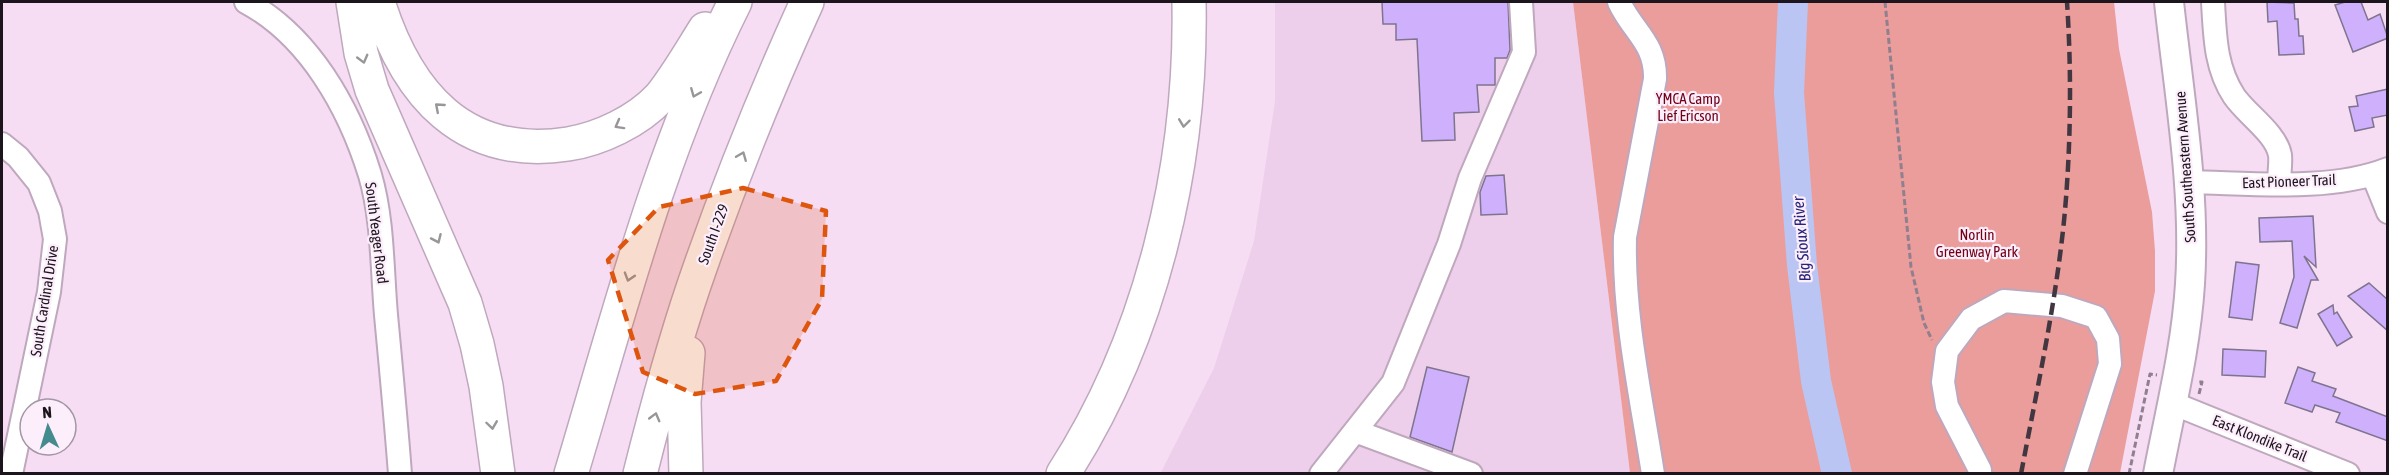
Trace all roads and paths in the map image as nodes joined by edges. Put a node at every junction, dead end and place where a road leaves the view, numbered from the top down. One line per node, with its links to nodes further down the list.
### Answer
1 (246, 2): 26 (street, South Yeager Road)
2 (353, 2): 27 (highway, one-way to 27)
3 (378, 2): 15 (highway)
4 (397, 2): 15 (highway)
5 (722, 2): 15 (highway, one-way to 15)
6 (735, 2): 28 (highway, one-way to 28)
7 (807, 2): 20 (highway, South I-229, one-way to 7)
8 (1189, 2): 31 (highway, one-way to 31)
9 (1210, 2): 32 (highway)
10 (1521, 2): 24 (street)
11 (1619, 2): 35 (street)
12 (1885, 2): 22 (path)
13 (2169, 2): 18 (main road, South Southeastern Avenue)
14 (2214, 2): 19 (street)
15 (412, 76)
16 (2, 144): 25 (street, South Cardinal Drive)
17 (2380, 172): 19 (street, East Pioneer Trail); 21 (street)
18 (2189, 182): 19 (street, East Pioneer Trail); 23 (main road, South Southeastern Avenue)
19 (2279, 183)
20 (721, 211): 29 (highway, South I-229, one-way to 20); 30 (highway)
21 (2388, 212)
22 (1938, 332)
23 (2172, 403): 38 (main road, South Southeastern Avenue); 39 (street, East Klondike Trail)
24 (1355, 430): 33 (street); 34 (street)
25 (11, 474)
26 (400, 474)
27 (498, 474)
28 (571, 474)
29 (640, 474)
30 (686, 474)
31 (1063, 474)
32 (1087, 474)
33 (1321, 474)
34 (1471, 474)
35 (1653, 474)
36 (1980, 474): 37 (street)
37 (2075, 474)
38 (2158, 474)
39 (2348, 474)

